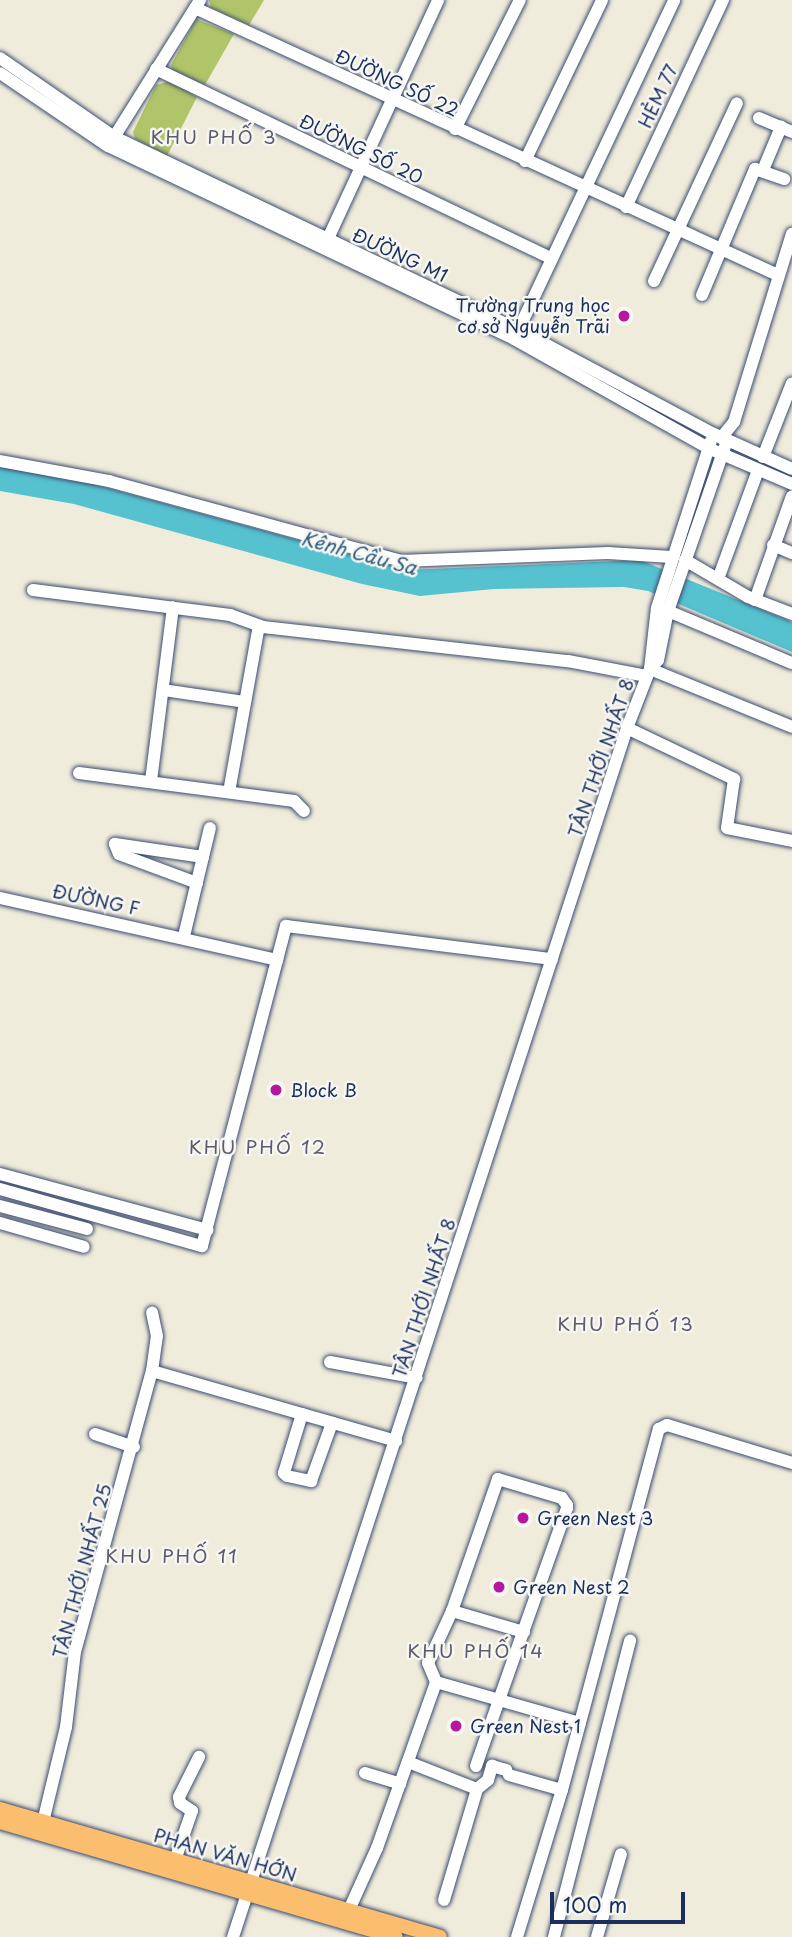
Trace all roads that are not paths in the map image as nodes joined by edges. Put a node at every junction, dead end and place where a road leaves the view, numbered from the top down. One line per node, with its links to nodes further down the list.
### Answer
1 (438, 0): 10 (street)
2 (520, 0): 13 (street)
3 (602, 0): 16 (street)
4 (674, 0): 20 (street)
5 (723, 0): 21 (street, HẺM 77)
6 (198, 4): 8 (street); 10 (street, ĐƯỜNG SỐ 22)
7 (0, 58): 15 (street, ĐƯỜNG M1)
8 (156, 69): 15 (street); 17 (street, ĐƯỜNG SỐ 20)
9 (0, 74): 15 (street, ĐƯỜNG M1)
10 (389, 98): 13 (street, ĐƯỜNG SỐ 22); 17 (street)
11 (737, 103): 22 (street)
12 (759, 118): 14 (street)
13 (455, 129): 16 (street, ĐƯỜNG SỐ 22)
14 (787, 130): 18 (street)
15 (111, 141): 24 (street, ĐƯỜNG M1)
16 (524, 161): 20 (street, ĐƯỜNG SỐ 22)
17 (358, 168): 24 (street); 26 (street, ĐƯỜNG SỐ 20)
18 (763, 170): 19 (street); 25 (street)
19 (784, 179)
20 (585, 188): 21 (street, ĐƯỜNG SỐ 22); 26 (street)
21 (626, 207): 22 (street, ĐƯỜNG SỐ 22)
22 (679, 230): 25 (street, ĐƯỜNG SỐ 22); 28 (street)
23 (792, 234): 27 (street)
24 (325, 244): 30 (street, ĐƯỜNG M1)
25 (721, 250): 27 (street, ĐƯỜNG SỐ 22); 29 (street)
26 (552, 259): 30 (street)
27 (778, 275): 32 (street)
28 (654, 281)
29 (702, 295)
30 (517, 335): 32 (street, ĐƯỜNG M1); 33 (street, ĐƯỜNG M1)
31 (792, 383): 36 (street)
32 (721, 438): 33 (street); 34 (street); 36 (street, ĐƯỜNG M1)
33 (708, 449): 34 (street, ĐƯỜNG M1); 42 (street)
34 (721, 455): 36 (street, ĐƯỜNG M1); 43 (street)
35 (0, 461): 42 (street)
36 (760, 464): 37 (street, ĐƯỜNG M1); 38 (street, ĐƯỜNG M1); 44 (street)
37 (792, 469)
38 (792, 484)
39 (792, 496): 40 (street)
40 (773, 545): 41 (street); 46 (street)
41 (792, 553)
42 (671, 557): 48 (street)
43 (685, 560): 44 (street); 48 (street)
44 (718, 579): 46 (street)
45 (33, 590): 47 (street)
46 (755, 600): 49 (street)
47 (173, 607): 50 (street); 53 (street)
48 (662, 609): 51 (street); 52 (street, TÂN THỚI NHẤT 8)
49 (792, 614)
50 (259, 626): 52 (street); 54 (street)
51 (792, 663)
52 (649, 673): 55 (street); 56 (street, TÂN THỚI NHẤT 8)
53 (163, 690): 54 (street); 58 (street)
54 (245, 702): 59 (street)
55 (792, 727)
56 (627, 728): 62 (street); 67 (street, TÂN THỚI NHẤT 8)
57 (79, 773): 58 (street)
58 (151, 781): 59 (street)
59 (229, 792): 60 (street)
60 (304, 811)
61 (210, 828): 63 (street)
62 (792, 841)
63 (203, 857): 64 (street); 64 (street)
64 (197, 883): 66 (street)
65 (0, 898): 66 (street, ĐƯỜNG F)
66 (184, 936): 68 (street, ĐƯỜNG F)
67 (552, 959): 68 (street); 79 (street, TÂN THỚI NHẤT 8)
68 (277, 960): 74 (street)
69 (0, 1174): 74 (street)
70 (0, 1189): 74 (street)
71 (0, 1206): 73 (street)
72 (0, 1223): 75 (street)
73 (87, 1229)
74 (208, 1230)
75 (84, 1247)
76 (152, 1313): 78 (street, TÂN THỚI NHẤT 25)
77 (330, 1362): 79 (street)
78 (152, 1371): 80 (street); 84 (street, TÂN THỚI NHẤT 25)
79 (416, 1378): 83 (street, TÂN THỚI NHẤT 8)
80 (302, 1414): 81 (street); 81 (street)
81 (332, 1423): 83 (street)
82 (95, 1434): 84 (street)
83 (396, 1441): 104 (street, TÂN THỚI NHẤT 8)
84 (134, 1447): 101 (street, TÂN THỚI NHẤT 25)
85 (792, 1462): 91 (street)
86 (452, 1611): 87 (street); 87 (street); 89 (street)
87 (523, 1632): 90 (street)
88 (630, 1641): 112 (street)
89 (436, 1682): 90 (street); 93 (street)
90 (499, 1700): 91 (street); 94 (street)
91 (580, 1723): 98 (street)
92 (200, 1757): 103 (street)
93 (408, 1762): 96 (street); 97 (street)
94 (477, 1766)
95 (365, 1773): 96 (street)
96 (400, 1784): 106 (street)
97 (477, 1789): 98 (street); 105 (street)
98 (562, 1790): 111 (street)
99 (0, 1809): 101 (main road, PHAN VĂN HỚN)
100 (0, 1822): 104 (main road, PHAN VĂN HỚN)
101 (43, 1822): 103 (main road, PHAN VĂN HỚN)
102 (621, 1854): 113 (street)
103 (175, 1860): 104 (main road, PHAN VĂN HỚN)
104 (248, 1889): 106 (main road, PHAN VĂN HỚN); 107 (main road, PHAN VĂN HỚN); 108 (street, TÂN THỚI NHẤT 8)
105 (444, 1900)
106 (349, 1910): 110 (main road, PHAN VĂN HỚN)
107 (376, 1934): 109 (main road, PHAN VĂN HỚN)
108 (233, 1937)
109 (396, 1937)
110 (440, 1937)
111 (517, 1937)
112 (554, 1937)
113 (597, 1937)

